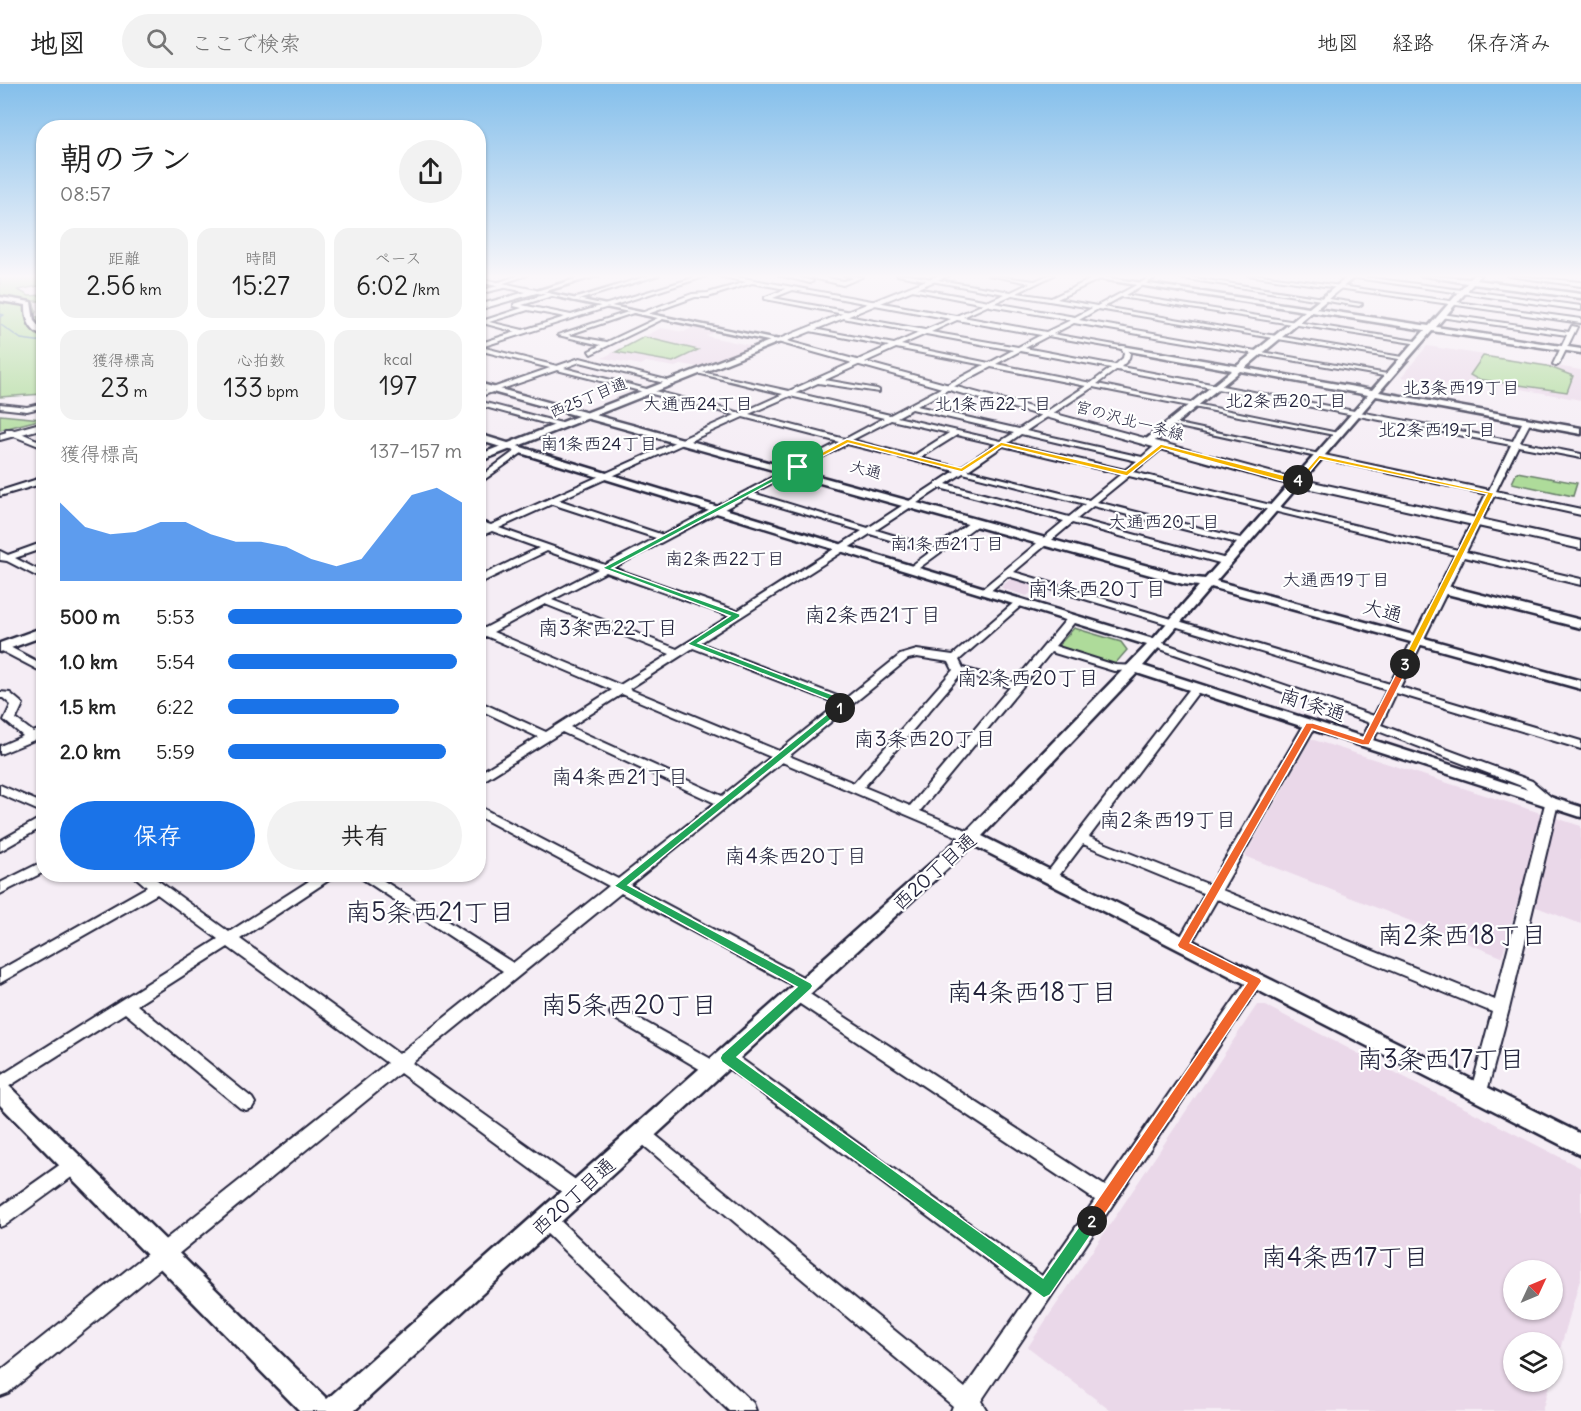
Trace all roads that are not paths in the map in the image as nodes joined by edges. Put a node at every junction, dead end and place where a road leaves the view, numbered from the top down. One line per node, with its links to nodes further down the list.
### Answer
1 (508, 337): 19 (street)
2 (571, 337): 20 (street)
3 (622, 337): 20 (street)
4 (757, 337): 17 (street)
5 (789, 337): 17 (main road)
6 (850, 337): 21 (street)
7 (915, 337): 21 (street)
8 (959, 337): 25 (street)
9 (1044, 337): 25 (street)
10 (1059, 337): 22 (street)
11 (1172, 337): 28 (street)
12 (1277, 337): 28 (street); 29 (street)
13 (1386, 337): 18 (street)
14 (1423, 337): 18 (street, 西20丁目通)
15 (1490, 337): 23 (street)
16 (1570, 337): 23 (street)
17 (778, 341): 30 (main road, 宮の沢北一条線); 37 (main road, 西25丁目通)
18 (1419, 342): 29 (street, 西20丁目通)
19 (486, 344)
20 (607, 344): 27 (street)
21 (895, 346): 30 (street); 32 (street)
22 (1124, 348): 34 (street); 35 (street)
23 (1564, 348): 26 (street); 31 (street)
24 (486, 349): 33 (street)
25 (1021, 349): 32 (street); 34 (street)
26 (1581, 351)
27 (591, 352)
28 (1258, 352): 35 (street); 38 (street)
29 (1405, 358): 38 (street, 西20丁目通)
30 (858, 363): 40 (street); 47 (main road, 宮の沢北一条線)
31 (1556, 364)
32 (990, 365): 43 (street); 47 (street)
33 (558, 368): 36 (street); 39 (street); 46 (street)
34 (1117, 368): 43 (street); 45 (street)
35 (1238, 369): 45 (street); 51 (street)
36 (624, 371): 39 (street); 42 (street)
37 (699, 372): 42 (main road, 西25丁目通); 52 (street)
38 (1390, 375): 51 (street, 西20丁目通)
39 (603, 379): 48 (street)
40 (818, 381): 49 (street); 52 (street)
41 (486, 383): 46 (street, 大通)
42 (672, 383): 48 (main road, 西25丁目通)
43 (1092, 385): 54 (street); 59 (street)
44 (486, 386): 46 (street, 大通)
45 (1215, 387): 54 (street); 60 (street)
46 (499, 388): 50 (street); 58 (street, 大通)
47 (948, 388): 57 (street); 59 (main road, 宮の沢北一条線)
48 (651, 391): 58 (main road, 西25丁目通); 61 (street)
49 (877, 391)
50 (486, 392)
51 (1374, 393): 60 (street, 西20丁目通); 63 (street)
52 (789, 394): 61 (street); 62 (street)
53 (486, 405): 66 (street)
54 (1192, 405): 64 (street); 71 (street)
55 (0, 406): 56 (street)
56 (36, 407)
57 (912, 407): 62 (street); 68 (street)
58 (593, 414): 66 (main road, 西25丁目通); 73 (street, 大通)
59 (1047, 414): 68 (street); 75 (main road, 宮の沢北一条線)
60 (1356, 414): 71 (street, 西20丁目通); 78 (street)
61 (743, 415): 73 (street); 74 (street)
62 (891, 418): 70 (street); 74 (street)
63 (1527, 421): 67 (street); 78 (street)
64 (1169, 424): 75 (street); 84 (street)
65 (36, 425): 69 (main road)
66 (562, 426): 80 (main road, 西25丁目通)
67 (1581, 431)
68 (1020, 432): 77 (street); 86 (street)
69 (6, 433): 76 (street)
70 (955, 433): 77 (street); 85 (street)
71 (1339, 434): 84 (street, 西20丁目通)
72 (486, 440): 80 (street)
73 (687, 440): 87 (street, 大通); 91 (street)
74 (847, 441): 85 (street); 87 (street)
75 (1148, 442): 79 (main road, 宮の沢北一条線)
76 (36, 443)
77 (1001, 444): 88 (street); 89 (street)
78 (1516, 444): 83 (street); 95 (street)
79 (1161, 446): 86 (street); 92 (main road, 宮の沢北一条線)
80 (510, 447): 81 (street); 82 (main road, 西25丁目通)
81 (522, 450): 90 (street); 91 (street)
82 (486, 456)
83 (1581, 456)
84 (1319, 457): 92 (street, 西20丁目通); 95 (street)
85 (914, 458): 88 (street)
86 (1144, 460): 89 (street)
87 (794, 469): 97 (street); 99 (street, 大通)
88 (962, 470): 94 (street); 100 (street)
89 (1127, 474): 100 (street); 101 (street)
90 (486, 476)
91 (607, 476): 98 (street); 102 (street)
92 (1297, 482): 101 (street, 西20丁目通); 106 (main road, 宮の沢北一条線)
93 (36, 483): 96 (street)
94 (939, 485): 99 (street); 104 (street)
95 (1491, 493): 103 (street); 106 (street)
96 (0, 494)
97 (746, 494): 102 (street); 110 (street)
98 (553, 501): 108 (street); 111 (street)
99 (913, 502): 105 (street, 大通); 110 (street); 112 (street, 大通)
100 (1092, 503): 104 (street); 113 (street)
101 (1274, 509): 113 (street, 西20丁目通); 119 (street)
102 (717, 510): 111 (street); 117 (street)
103 (1581, 512)
104 (1071, 520): 112 (street); 121 (street)
105 (976, 522): 112 (street, 大通); 118 (street)
106 (1477, 522): 114 (main road, 宮の沢北一条線); 119 (street)
107 (486, 526): 108 (street)
108 (493, 528): 109 (street); 116 (street)
109 (486, 531)
110 (869, 531): 117 (street); 118 (street)
111 (664, 538): 122 (street)
112 (1048, 539): 125 (street); 128 (street, 大通)
113 (1245, 542): 121 (street, 西20丁目通)
114 (1581, 545)
115 (36, 547): 120 (street)
116 (547, 547): 122 (street); 126 (street)
117 (843, 548): 123 (street); 133 (street)
118 (937, 550): 123 (street)
119 (1461, 554): 127 (street); 129 (street)
120 (2, 557): 124 (street)
121 (1227, 562): 128 (street, 西20丁目通)
122 (606, 568): 131 (street); 133 (street)
123 (912, 569): 130 (street)
124 (36, 573)
125 (1007, 573): 130 (street); 135 (street)
126 (486, 577)
127 (1581, 582)
128 (1209, 583): 135 (street, 西20丁目通); 140 (street, 大通)
129 (1443, 589): 136 (street); 140 (street)
130 (985, 591): 132 (street)
131 (545, 601): 137 (street); 145 (street)
132 (1020, 602): 134 (street); 146 (street)
133 (737, 615): 141 (street)
134 (1074, 618): 142 (street); 144 (street)
135 (1174, 623): 142 (street, 西20丁目通); 153 (street)
136 (1581, 624)
137 (486, 630)
138 (36, 634): 143 (main road)
139 (486, 634): 152 (street)
140 (1417, 640): 149 (street, 大通); 153 (street)
141 (692, 644): 145 (street); 155 (street)
142 (1156, 644): 148 (street, 西20丁目通); 157 (street)
143 (2, 646): 147 (street)
144 (1049, 648): 148 (street); 150 (street)
145 (678, 653): 152 (street)
146 (956, 664): 150 (street); 155 (street); 169 (street)
147 (36, 665)
148 (1134, 668): 151 (street, 南1条通); 177 (street, 西20丁目通)
149 (1581, 685)
150 (1018, 686): 173 (street)
151 (1196, 688): 158 (street, 南1条通); 178 (street)
152 (620, 689): 159 (street); 166 (street)
153 (1392, 690): 157 (street); 164 (street)
154 (0, 694): 161 (street)
155 (846, 703): 166 (street)
156 (486, 708): 162 (street)
157 (1376, 723): 163 (street); 171 (street)
158 (1310, 725): 163 (street, 南1条通); 188 (street)
159 (561, 728): 162 (street); 170 (street)
160 (36, 734): 161 (street)
161 (32, 736): 165 (street)
162 (547, 736): 167 (street)
163 (1366, 743): 171 (street, 南1条通)
164 (1581, 745)
165 (0, 750)
166 (780, 757): 169 (street); 170 (street)
167 (486, 775)
168 (0, 789): 172 (street)
169 (856, 789): 173 (street)
170 (724, 802): 185 (street)
171 (1549, 802): 174 (street, 南1条通); 196 (street)
172 (36, 805)
173 (912, 812): 177 (street)
174 (1581, 812)
175 (486, 814): 185 (street)
176 (36, 825): 179 (street)
177 (971, 837): 181 (street); 194 (street, 西20丁目通)
178 (1080, 838): 181 (street); 188 (street)
179 (0, 847)
180 (36, 870): 187 (street)
181 (1050, 878): 190 (street)
182 (149, 882): 186 (street)
183 (317, 882): 189 (street)
184 (375, 882): 191 (street)
185 (620, 886): 191 (street); 194 (street)
186 (157, 888): 189 (street); 192 (street)
187 (0, 889)
188 (1214, 892): 190 (street); 196 (street)
189 (229, 939): 195 (street); 198 (street)
190 (1183, 945): 193 (street)
191 (514, 971): 198 (street)
192 (0, 977)
193 (1255, 981): 202 (street); 208 (street)
194 (802, 990): 199 (street, 西20丁目通); 208 (street)
195 (126, 1005): 200 (street); 203 (street)
196 (1501, 1009): 202 (street)
197 (618, 1013): 199 (street)
198 (400, 1063): 207 (street); 211 (street)
199 (721, 1063): 204 (street, 西20丁目通); 212 (street)
200 (0, 1085)
201 (0, 1091): 206 (street)
202 (1479, 1094): 205 (street)
203 (246, 1103)
204 (642, 1134): 207 (street, 西20丁目通); 214 (street)
205 (1581, 1145)
206 (74, 1165): 209 (street); 211 (street)
207 (577, 1192): 210 (street, 西20丁目通)
208 (1108, 1198): 212 (street)
209 (0, 1218)
210 (546, 1220): 216 (street, 西20丁目通); 217 (street)
211 (163, 1254): 213 (street); 215 (street)
212 (1044, 1290): 214 (street)
213 (0, 1385)
214 (968, 1409)
215 (319, 1411)
216 (334, 1411)
217 (745, 1411)

